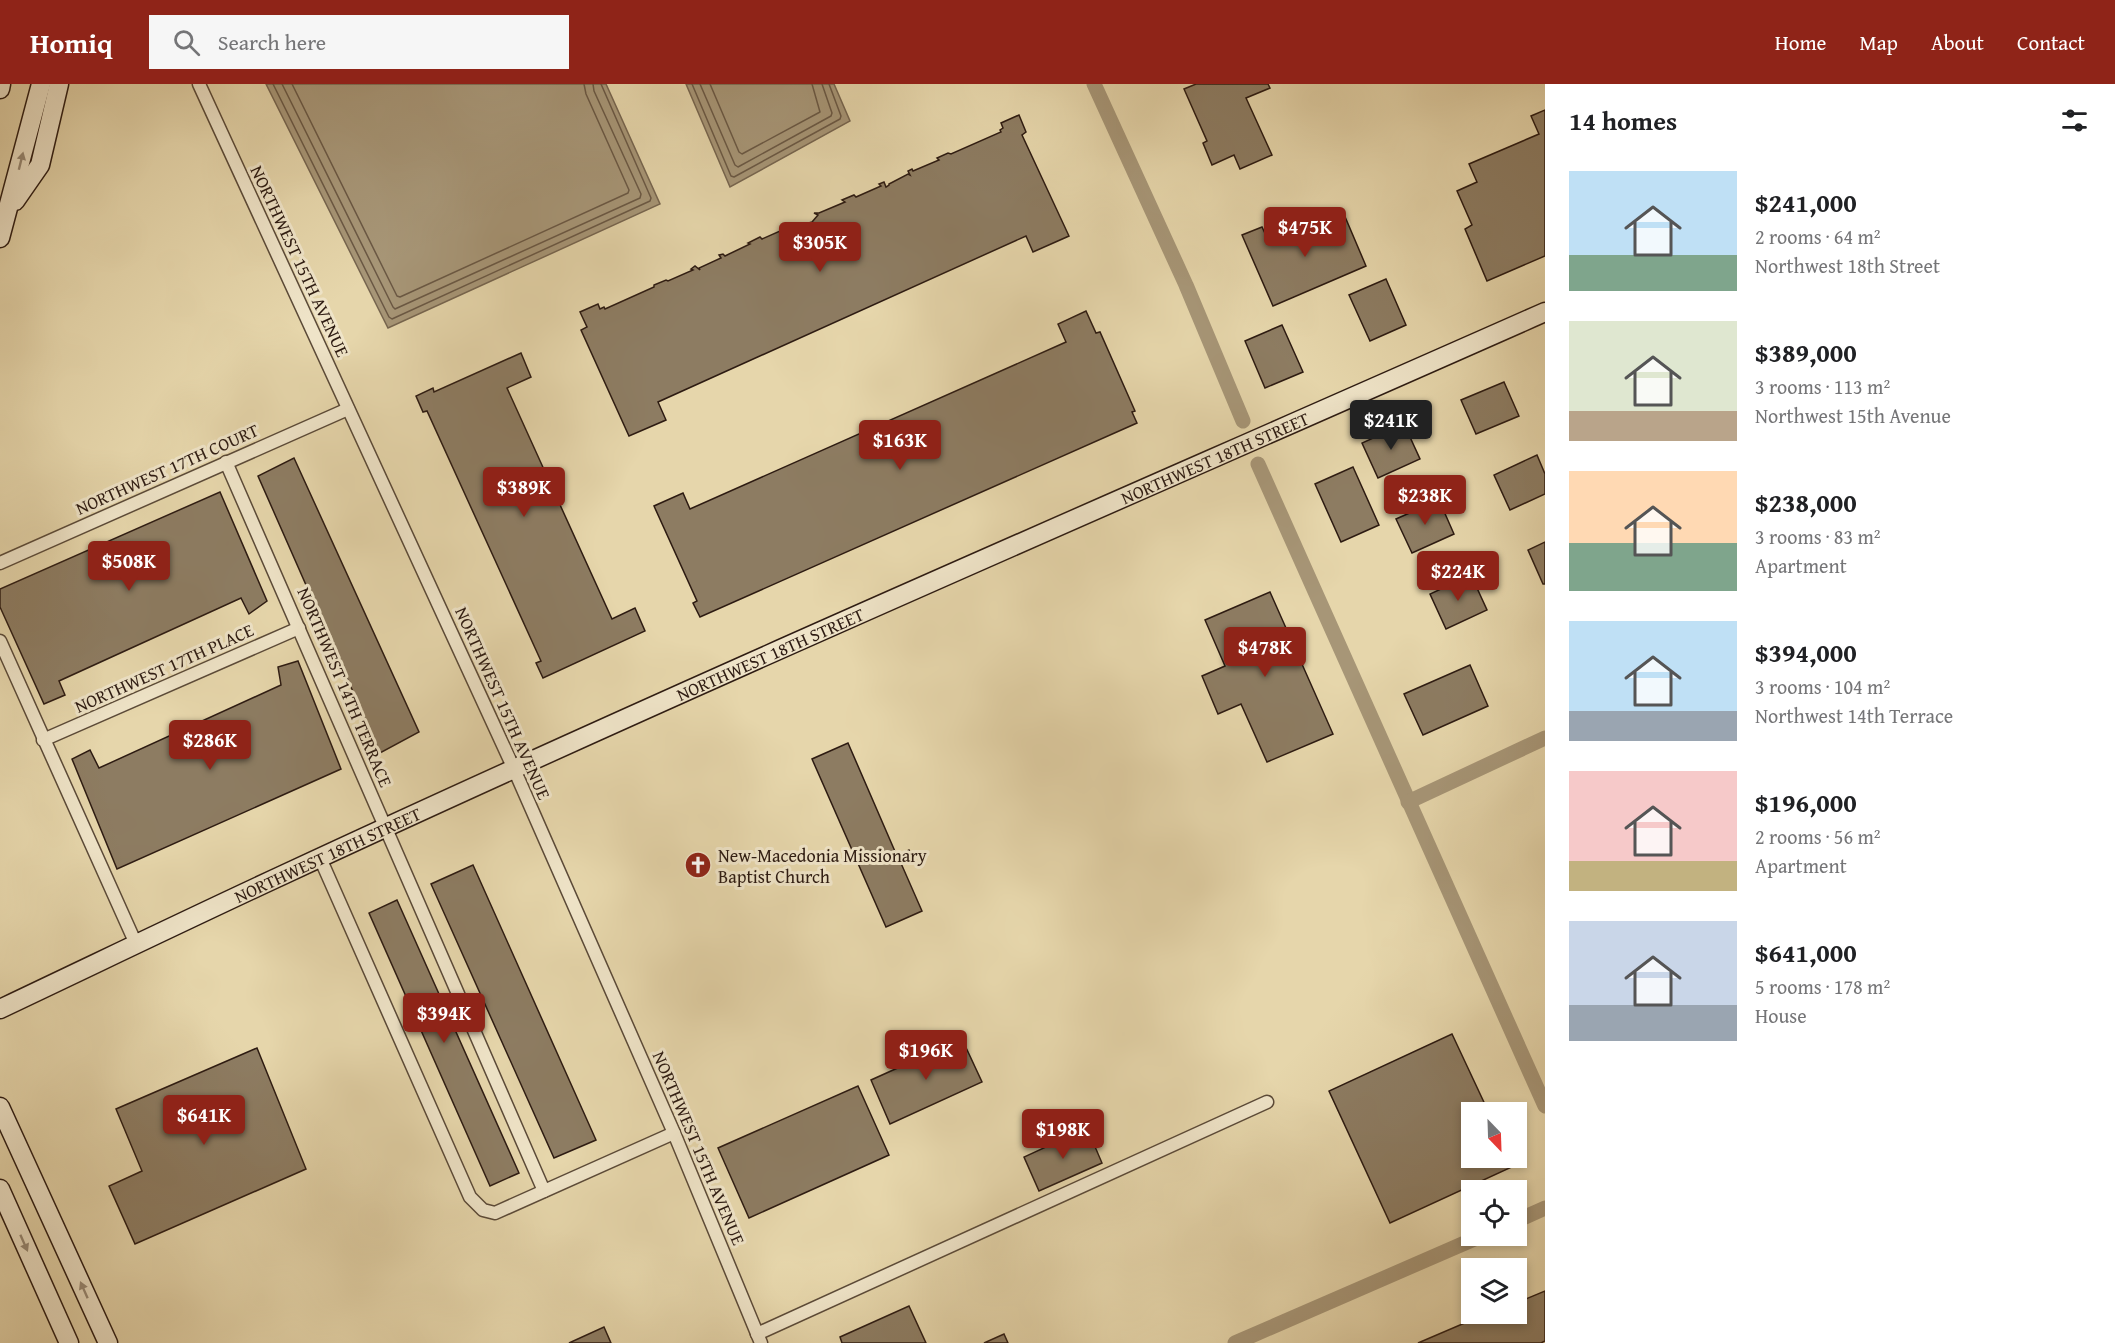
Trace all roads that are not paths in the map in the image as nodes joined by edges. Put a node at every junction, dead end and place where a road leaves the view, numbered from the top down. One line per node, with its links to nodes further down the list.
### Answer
1 (1, 84): 5 (street)
2 (41, 84): 6 (street, one-way to 2)
3 (58, 84): 6 (street)
4 (199, 84): 9 (street, NORTHWEST 15TH AVENUE)
5 (0, 89)
6 (8, 212): 7 (street)
7 (0, 238)
8 (1545, 312): 15 (street, NORTHWEST 18TH STREET)
9 (348, 409): 10 (street, NORTHWEST 17TH COURT); 15 (street, NORTHWEST 15TH AVENUE)
10 (226, 462): 11 (street, NORTHWEST 17TH COURT); 12 (street, NORTHWEST 14TH TERRACE)
11 (0, 563)
12 (299, 628): 14 (street, NORTHWEST 17TH PLACE); 16 (street, NORTHWEST 14TH TERRACE)
13 (0, 641): 14 (street)
14 (43, 740): 18 (street)
15 (514, 770): 16 (street, NORTHWEST 18TH STREET); 22 (street, NORTHWEST 15TH AVENUE)
16 (386, 828): 17 (street, NORTHWEST 18TH STREET); 24 (street, NORTHWEST 14TH TERRACE)
17 (320, 858): 18 (street, NORTHWEST 18TH STREET); 24 (street)
18 (136, 944): 19 (street, NORTHWEST 18TH STREET)
19 (0, 1009)
20 (1267, 1102): 25 (street)
21 (0, 1107): 27 (street, one-way to 21)
22 (674, 1133): 24 (street); 25 (street, NORTHWEST 15TH AVENUE)
23 (0, 1189): 26 (street, one-way to 26)
24 (544, 1191)
25 (759, 1338)
26 (69, 1343)
27 (108, 1343)

